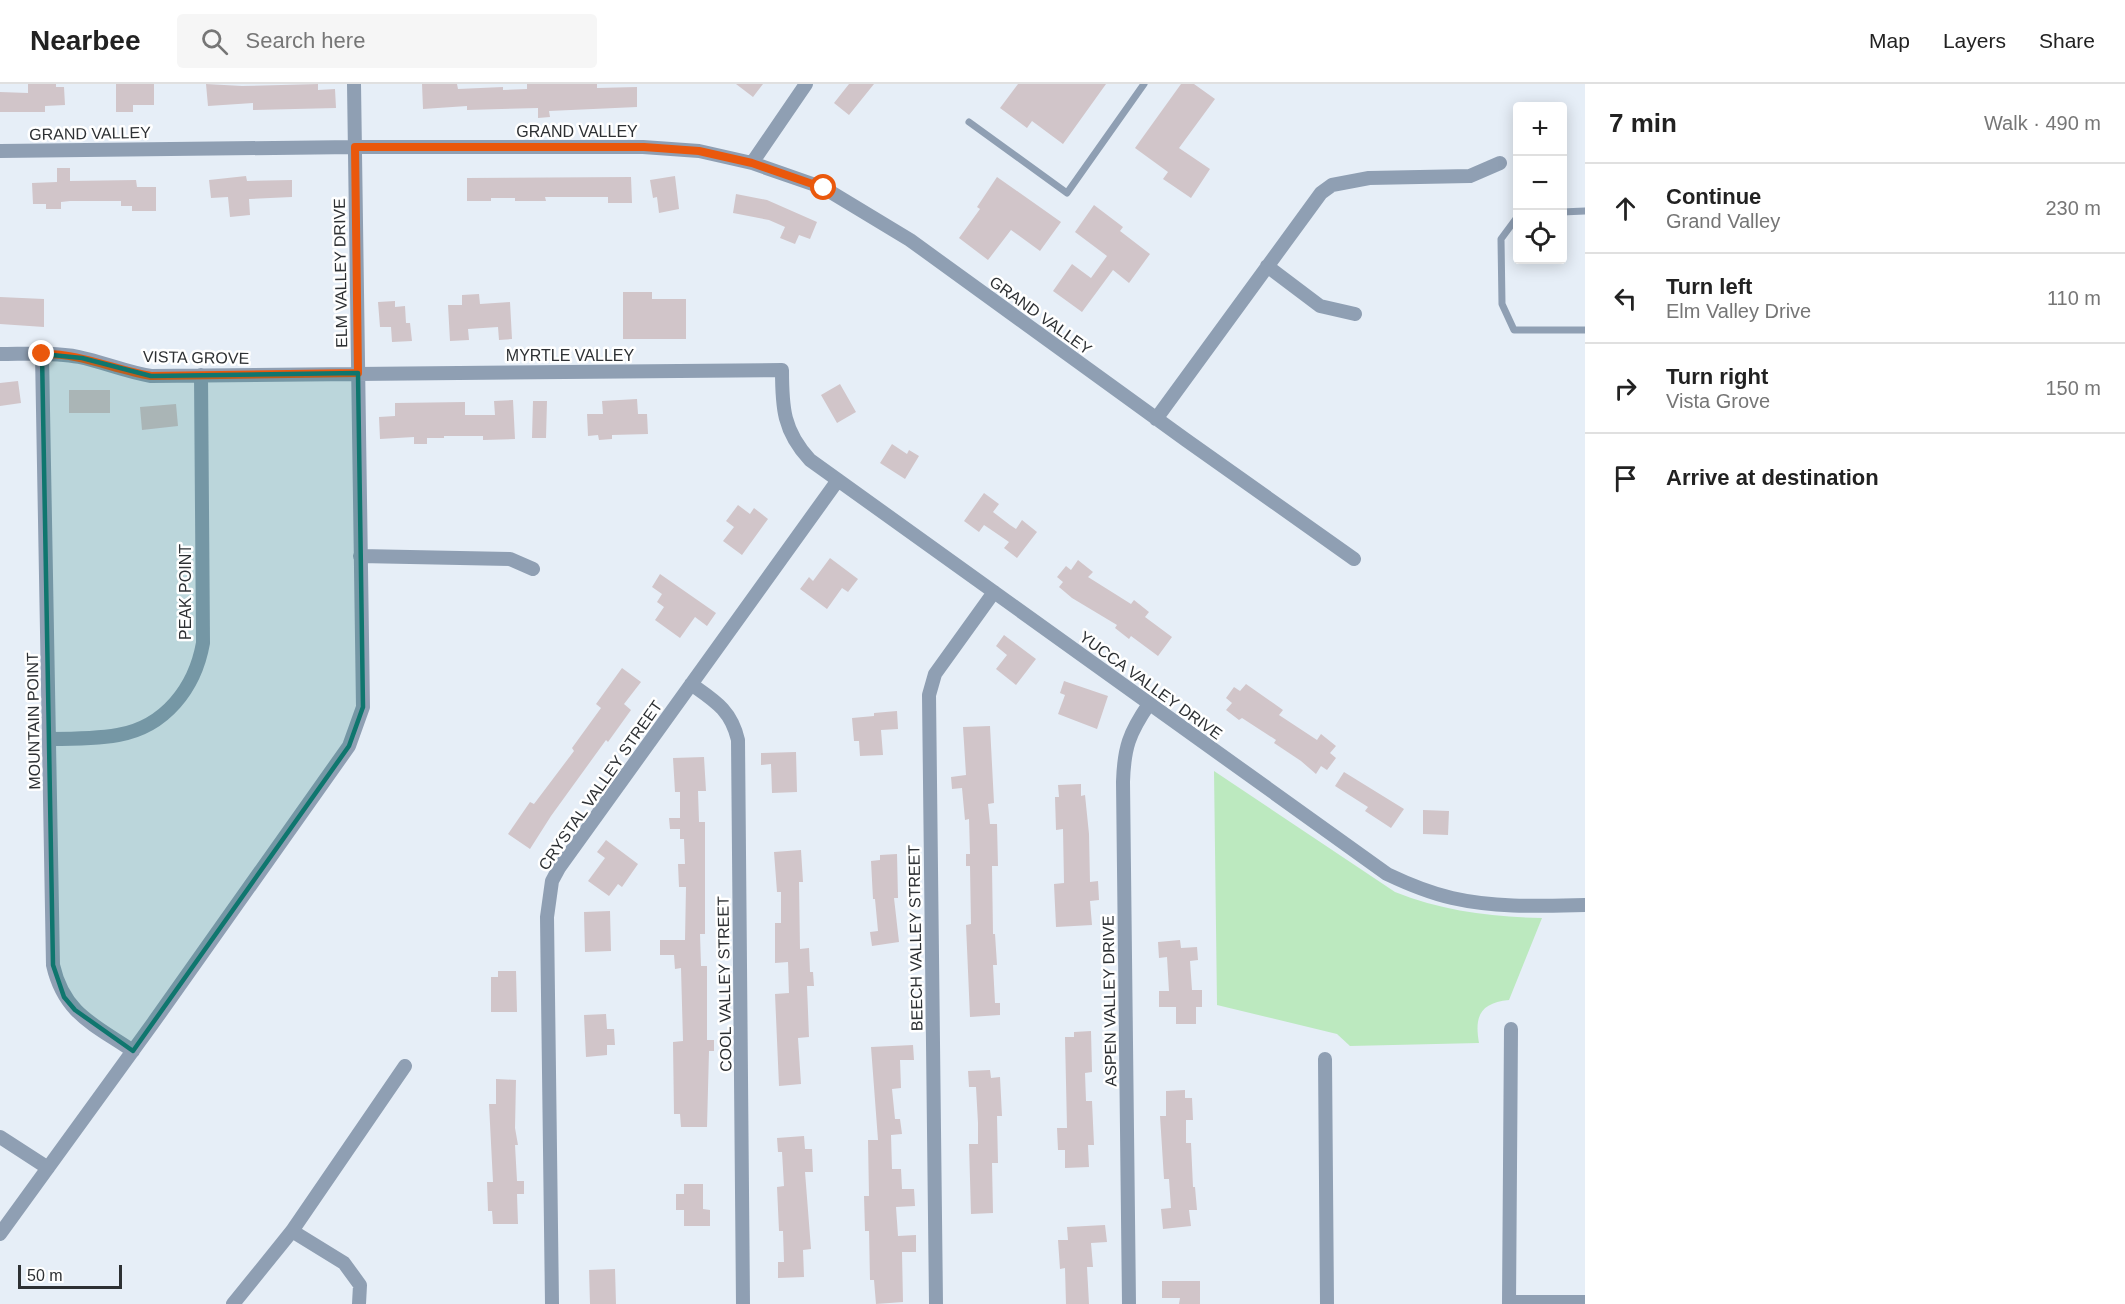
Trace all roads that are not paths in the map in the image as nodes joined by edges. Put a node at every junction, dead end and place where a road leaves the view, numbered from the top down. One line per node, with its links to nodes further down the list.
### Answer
1 (354, 84): 5 (street, ELM VALLEY DRIVE)
2 (807, 84): 7 (street)
3 (1144, 84): 4 (lane)
4 (969, 122)
5 (355, 147): 6 (street, GRAND VALLEY); 7 (street, GRAND VALLEY); 18 (street, ELM VALLEY DRIVE)
6 (0, 151)
7 (752, 163): 20 (street, GRAND VALLEY)
8 (1500, 163): 12 (street)
9 (1585, 211): 10 (lane)
10 (1567, 212)
11 (1513, 223): 14 (lane)
12 (1267, 266): 13 (street); 20 (street)
13 (1355, 314)
14 (1585, 330)
15 (0, 354): 16 (street, VISTA GROVE)
16 (42, 354): 19 (street, VISTA GROVE); 28 (street, MOUNTAIN POINT)
17 (782, 370): 18 (street, MYRTLE VALLEY); 21 (street, YUCCA VALLEY DRIVE)
18 (358, 373): 19 (street, VISTA GROVE); 22 (street, ELM VALLEY DRIVE)
19 (201, 375): 28 (street, PEAK POINT)
20 (1156, 419): 23 (street, GRAND VALLEY)
21 (838, 480): 25 (street, YUCCA VALLEY DRIVE); 26 (street, CRYSTAL VALLEY STREET)
22 (360, 556): 24 (street); 31 (street, ELM VALLEY DRIVE)
23 (1354, 559)
24 (533, 569)
25 (994, 592): 27 (street, YUCCA VALLEY DRIVE); 44 (street, BEECH VALLEY STREET)
26 (691, 684): 42 (street, CRYSTAL VALLEY STREET); 43 (street, COOL VALLEY STREET)
27 (1149, 704): 29 (street, YUCCA VALLEY DRIVE); 45 (street, ASPEN VALLEY DRIVE)
28 (50, 739): 31 (street, MOUNTAIN POINT)
29 (1585, 905)
30 (1511, 1029): 39 (street)
31 (133, 1051): 35 (street, ELM VALLEY DRIVE)
32 (1325, 1059): 46 (street)
33 (405, 1066): 36 (street)
34 (0, 1137): 35 (street)
35 (48, 1168): 37 (street, ELM VALLEY DRIVE)
36 (292, 1231): 40 (street); 41 (street)
37 (0, 1234)
38 (1585, 1302): 39 (street)
39 (1509, 1303)
40 (233, 1304)
41 (359, 1304)
42 (552, 1304)
43 (743, 1304)
44 (936, 1304)
45 (1129, 1304)
46 (1327, 1304)

